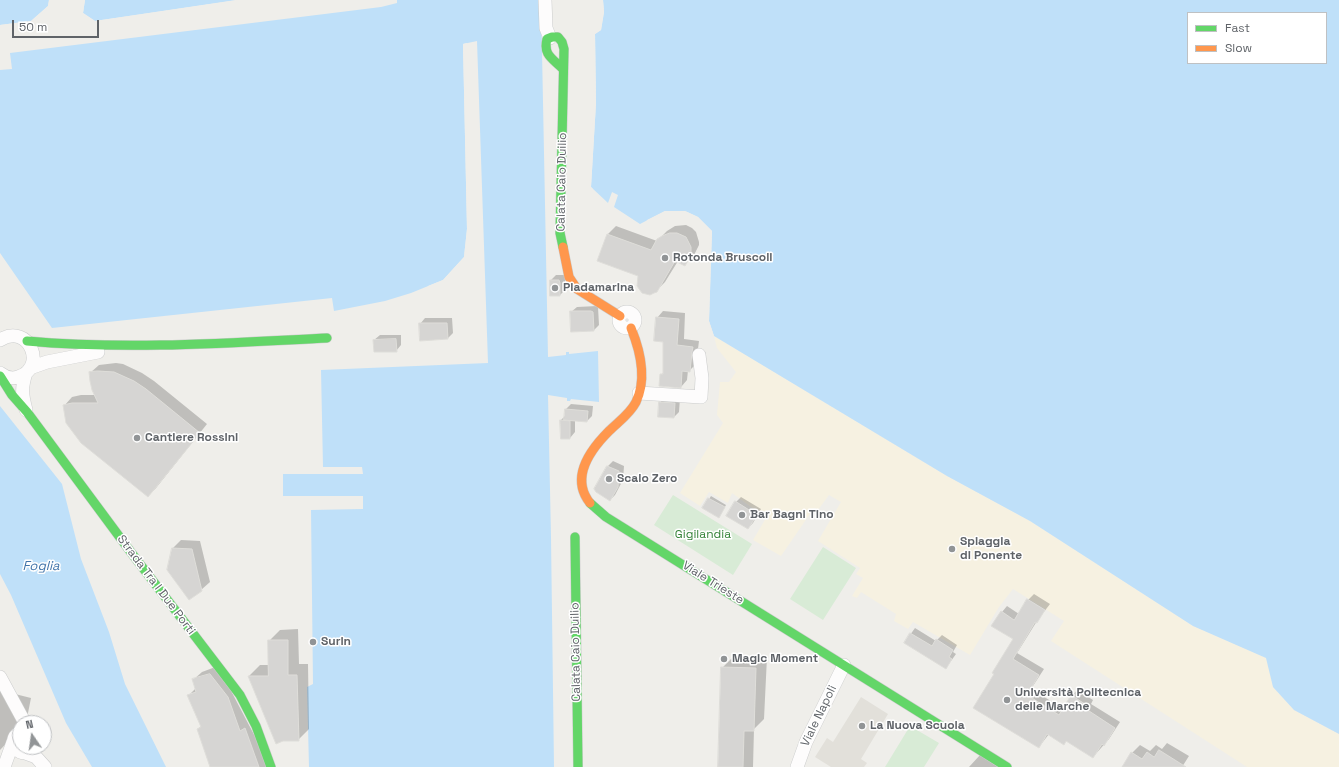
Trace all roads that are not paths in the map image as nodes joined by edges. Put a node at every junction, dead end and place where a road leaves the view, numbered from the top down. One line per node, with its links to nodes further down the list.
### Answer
1 (545, 0): 2 (street)
2 (550, 38): 3 (street); 3 (street, Calata Caio Duilio)
3 (563, 69): 4 (street, Calata Caio Duilio)
4 (620, 316): 5 (street, Viale Trieste)
5 (631, 328): 13 (street, Viale Trieste)
6 (327, 338): 9 (street, Strada Tra I Due Porti)
7 (0, 340): 8 (street, Strada Tra I Due Porti)
8 (26, 341): 9 (street, Strada Tra I Due Porti); 11 (street, Strada Tra I Due Porti)
9 (127, 348): 11 (street, Strada Tra I Due Porti)
10 (699, 355): 13 (street)
11 (28, 370): 12 (street, Strada Tra I Due Porti); 14 (street, Strada Tra I Due Porti)
12 (0, 374): 14 (street, Strada Tra I Due Porti)
13 (639, 393): 16 (street, Viale Trieste)
14 (26, 412): 24 (street, Strada Tra I Due Porti)
15 (575, 537): 25 (street, Calata Caio Duilio)
16 (844, 665): 26 (street, Viale Napoli); 27 (street, Viale Trieste)
17 (0, 677): 18 (street)
18 (17, 715)
19 (12, 755): 22 (street)
20 (34, 755): 23 (street)
21 (41, 755): 23 (street)
22 (5, 765)
23 (46, 767)
24 (271, 767)
25 (578, 767)
26 (797, 767)
27 (1008, 767)

